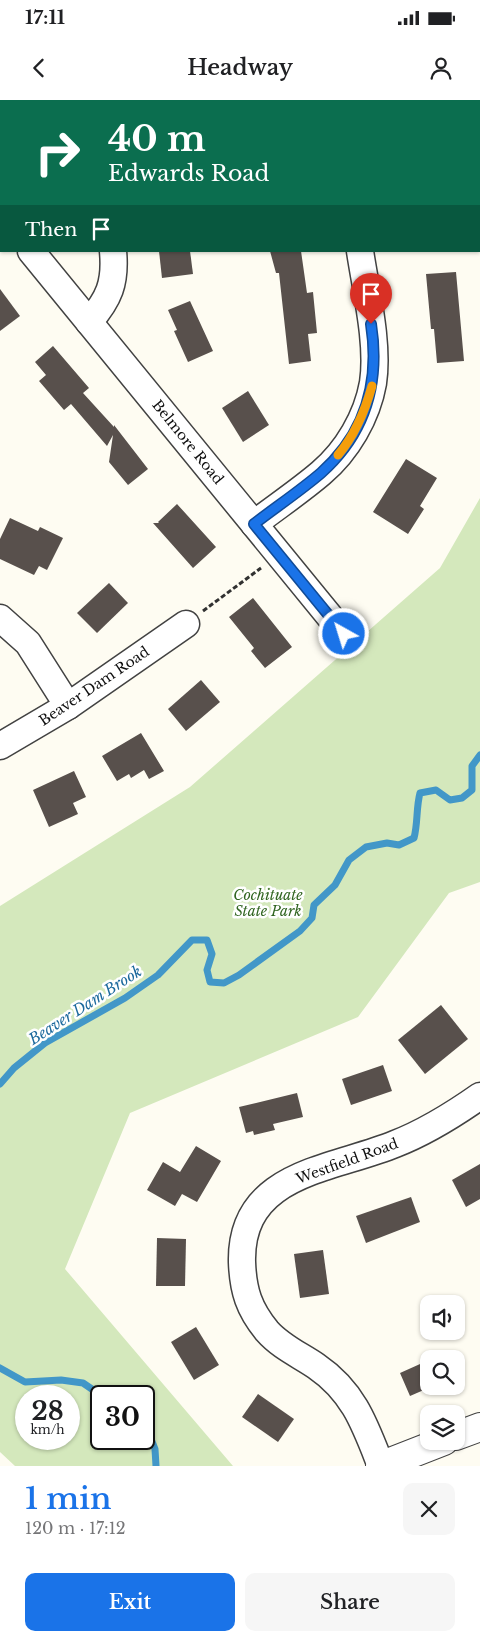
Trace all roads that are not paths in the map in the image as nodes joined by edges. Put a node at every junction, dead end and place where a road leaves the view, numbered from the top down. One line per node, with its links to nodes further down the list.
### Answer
1 (32, 252): 4 (street, Belmore Road)
2 (113, 252): 4 (street)
3 (360, 252): 5 (street)
4 (90, 322): 5 (street, Belmore Road)
5 (254, 524): 8 (street, Belmore Road)
6 (0, 618): 9 (street)
7 (181, 628): 9 (street, Beaver Dam Road)
8 (344, 634)
9 (68, 706): 10 (street, Beaver Dam Road)
10 (0, 746)
11 (480, 1096): 15 (street, Westfield Road)
12 (480, 1427): 13 (street)
13 (465, 1433)
14 (421, 1450): 15 (street)
15 (380, 1466)

